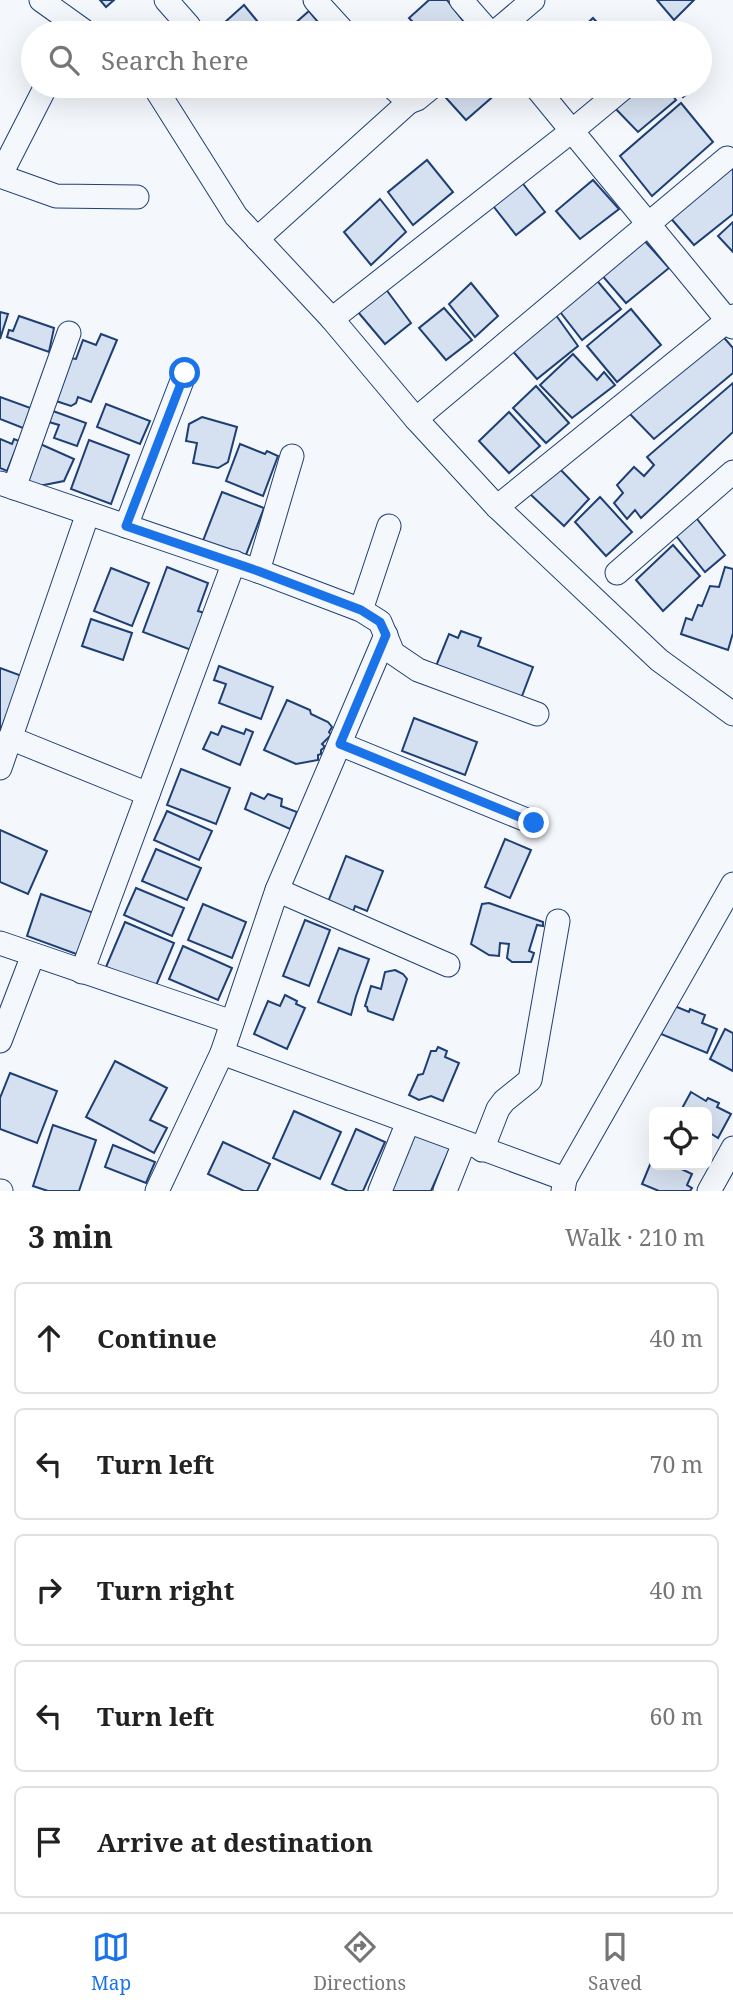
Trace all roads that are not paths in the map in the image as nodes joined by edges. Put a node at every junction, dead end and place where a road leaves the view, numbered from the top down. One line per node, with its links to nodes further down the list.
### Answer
1 (41, 0): 6 (street)
2 (166, 0): 7 (street)
3 (315, 0): 8 (street)
4 (461, 0): 9 (street)
5 (533, 0): 10 (street)
6 (66, 21)
7 (185, 21)
8 (334, 21)
9 (481, 21)
10 (507, 21)
11 (40, 98): 20 (street)
12 (162, 98): 23 (street)
13 (404, 98): 17 (street)
14 (419, 98): 17 (street)
15 (544, 98): 18 (street)
16 (612, 98): 18 (street)
17 (409, 102): 23 (street)
18 (573, 131): 22 (street); 24 (street)
19 (727, 158): 22 (street)
20 (0, 176): 21 (street)
21 (137, 197)
22 (649, 223): 25 (street); 28 (street)
23 (257, 239): 24 (street)
24 (332, 319): 28 (street)
25 (731, 321): 32 (street)
26 (69, 332): 31 (street)
27 (185, 373): 34 (street)
28 (416, 419): 32 (street)
29 (292, 456): 37 (street)
30 (733, 472): 38 (street)
31 (7, 485): 33 (street)
32 (497, 507): 42 (street)
33 (88, 513): 34 (street); 43 (street)
34 (126, 526): 36 (street)
35 (388, 526): 39 (street)
36 (234, 562): 37 (street); 46 (street)
37 (258, 571): 39 (street)
38 (617, 573)
39 (361, 610): 40 (street)
40 (386, 635): 41 (street); 44 (street)
41 (537, 714)
42 (733, 715)
43 (10, 738): 45 (street); 46 (street)
44 (340, 744): 47 (street); 49 (street)
45 (0, 768)
46 (148, 794): 55 (street)
47 (534, 823)
48 (733, 884): 50 (street)
49 (277, 890): 54 (street); 56 (street)
50 (726, 912): 62 (street)
51 (558, 921): 60 (street)
52 (0, 943): 53 (street)
53 (33, 955): 55 (street); 57 (street)
54 (448, 965)
55 (82, 972): 56 (street)
56 (232, 1022): 58 (street)
57 (0, 1041)
58 (222, 1053): 59 (street); 63 (street)
59 (408, 1122): 60 (street); 64 (street)
60 (473, 1147): 62 (street); 65 (street)
61 (733, 1148): 66 (street)
62 (564, 1185)
63 (157, 1191)
64 (380, 1191)
65 (445, 1191)
66 (709, 1191)

